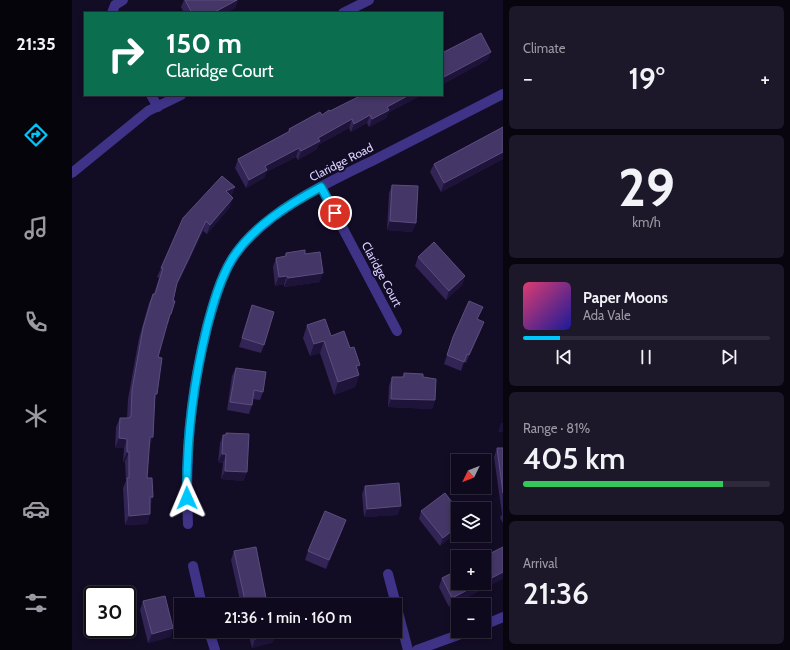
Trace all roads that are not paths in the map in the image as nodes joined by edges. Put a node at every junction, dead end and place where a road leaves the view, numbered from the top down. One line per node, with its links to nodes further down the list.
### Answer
1 (123, 0): 3 (street)
2 (369, 0): 4 (street)
3 (112, 12)
4 (345, 12)
5 (503, 94): 10 (street, Claridge Road)
6 (152, 96): 8 (street)
7 (179, 96): 8 (street)
8 (158, 107): 9 (street)
9 (72, 173)
10 (321, 187): 11 (street, Claridge Court); 12 (street, Claridge Road)
11 (397, 331)
12 (188, 524)
13 (193, 566): 15 (street)
14 (388, 574): 21 (street)
15 (200, 598)
16 (503, 617): 17 (street)
17 (491, 622)
18 (211, 638): 20 (street)
19 (451, 638): 22 (street)
20 (215, 650)
21 (408, 650)
22 (417, 650)

